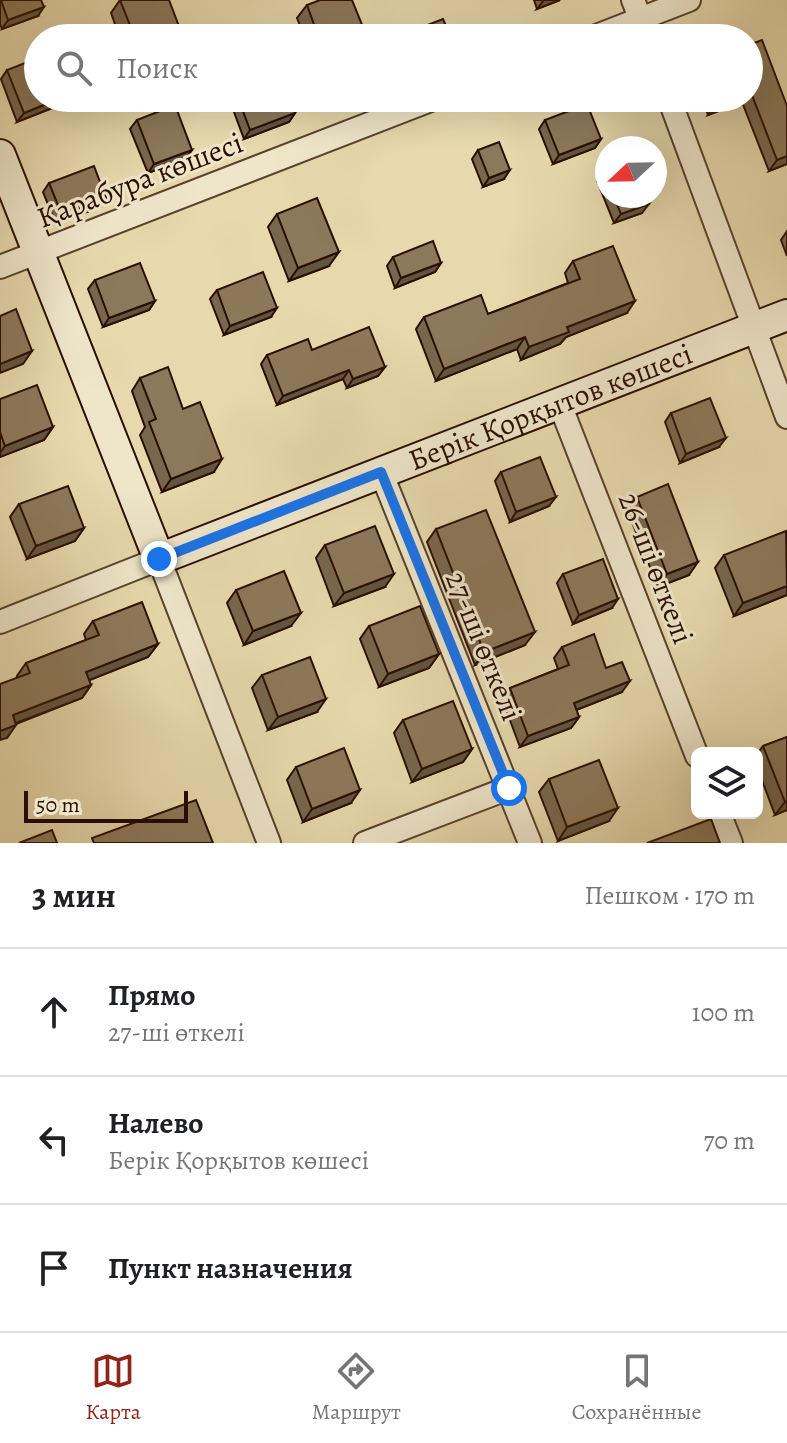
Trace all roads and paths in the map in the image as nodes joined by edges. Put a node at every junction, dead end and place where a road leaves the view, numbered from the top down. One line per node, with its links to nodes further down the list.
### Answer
1 (689, 0): 2 (street)
2 (640, 19)
3 (400, 112): 6 (street, Қарабура көшесі)
4 (674, 112): 9 (street)
5 (0, 155): 6 (street)
6 (38, 252): 7 (street, Қарабура көшесі); 13 (street)
7 (0, 267)
8 (787, 315): 9 (street, Берік Қорқытов көшесі)
9 (753, 328): 10 (street, Берік Қорқытов көшесі); 11 (street)
10 (559, 402): 12 (street, Берік Қорқытов көшесі); 15 (street, 26-ші өткелі)
11 (787, 417)
12 (381, 472): 13 (street, Берік Қорқытов көшесі); 16 (street, 27-ші өткелі)
13 (159, 559): 14 (street, Берік Қорқытов көшесі); 18 (street)
14 (0, 622)
15 (693, 747)
16 (509, 788): 19 (street); 20 (street, 27-ші өткелі)
17 (721, 819): 21 (street)
18 (269, 843)
19 (365, 843)
20 (530, 843)
21 (731, 843)

